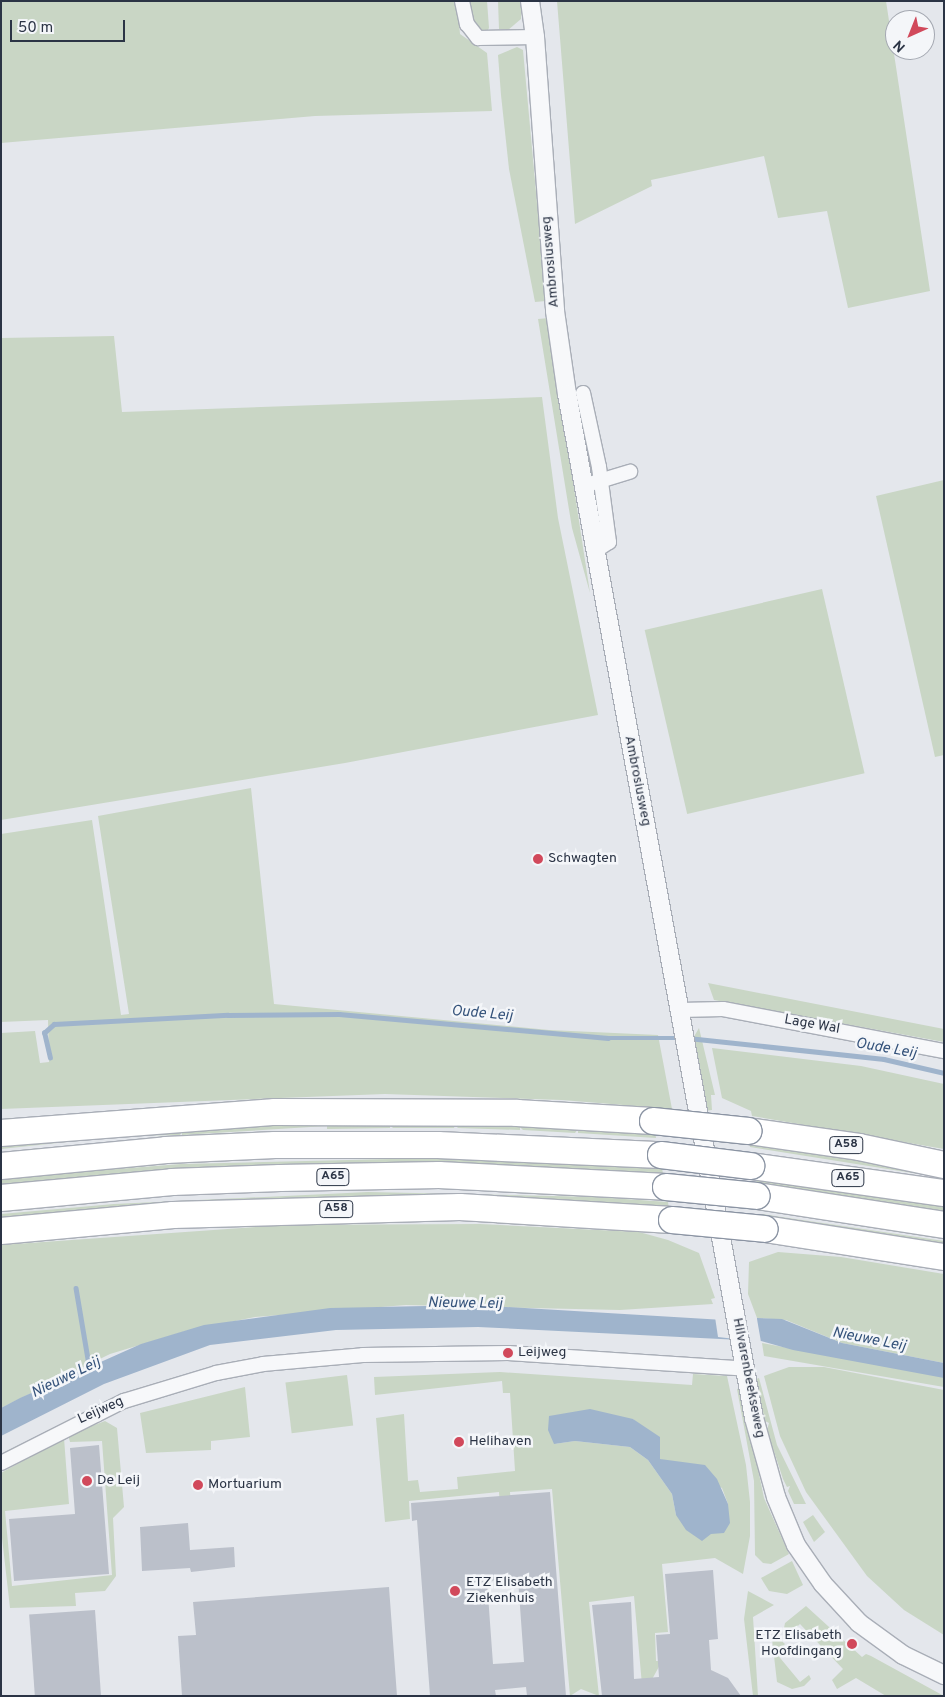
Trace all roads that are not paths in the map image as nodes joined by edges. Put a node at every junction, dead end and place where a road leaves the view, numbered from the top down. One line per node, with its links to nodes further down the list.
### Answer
1 (462, 1): 3 (street)
2 (530, 1): 3 (street, Ambrosiusweg)
3 (536, 37): 7 (street, Ambrosiusweg)
4 (583, 393): 6 (street)
5 (630, 472): 6 (street)
6 (601, 481): 7 (street); 8 (street)
7 (582, 485): 8 (street, Ambrosiusweg)
8 (595, 551): 9 (street, Ambrosiusweg)
9 (680, 1010): 10 (street, Lage Wal); 21 (street, Hilvarenbeekseweg)
10 (944, 1050)
11 (1, 1118): 12 (highway, A58)
12 (71, 1126): 13 (highway, A58); 14 (highway, A58, bridge)
13 (1, 1133)
14 (944, 1165)
15 (1, 1166): 16 (highway, A65, bridge)
16 (944, 1193)
17 (1, 1198): 18 (highway, A65, bridge)
18 (944, 1225)
19 (1, 1231): 20 (highway, A58, bridge)
20 (944, 1257)
21 (745, 1363): 22 (street, Leijweg); 23 (street, Hilvarenbeekseweg)
22 (1, 1463)
23 (944, 1674)

